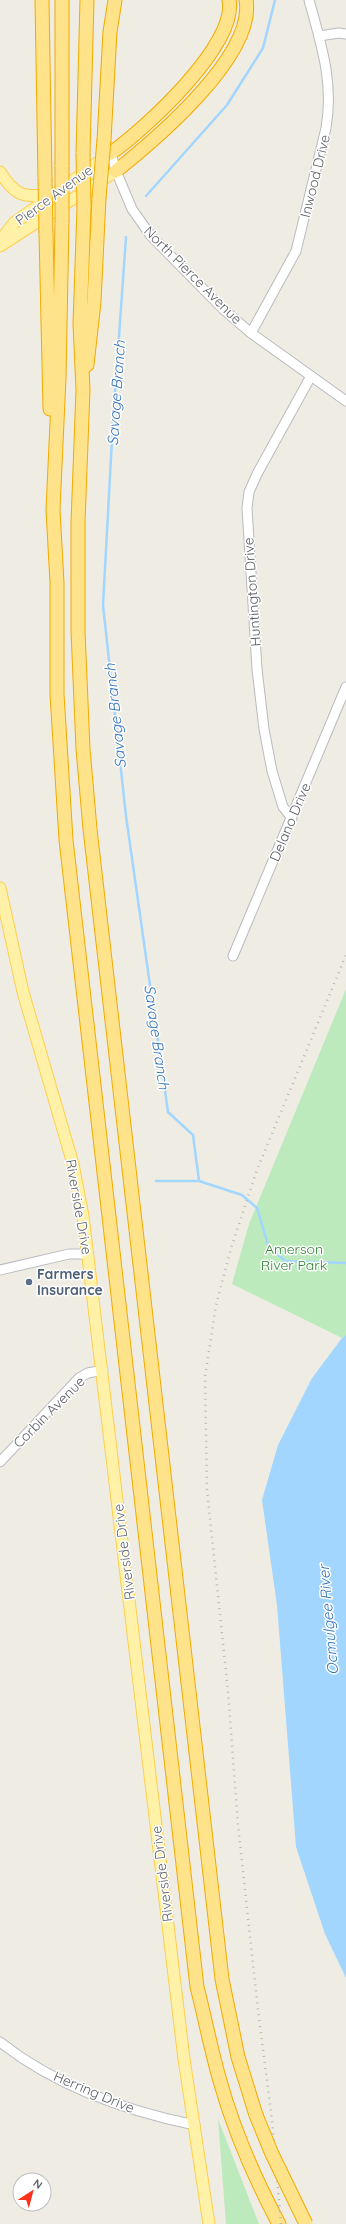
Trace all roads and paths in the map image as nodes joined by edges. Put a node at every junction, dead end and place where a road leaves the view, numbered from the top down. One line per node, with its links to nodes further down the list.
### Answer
1 (42, 0): 20 (highway, bridge)
2 (62, 0): 20 (highway, bridge)
3 (86, 0): 18 (highway, bridge)
4 (115, 0): 18 (highway, bridge)
5 (229, 0): 10 (highway)
6 (246, 0): 11 (highway)
7 (309, 0): 9 (street, Inwood Drive)
8 (346, 34): 9 (street)
9 (319, 36): 16 (street, Inwood Drive)
10 (111, 153): 11 (street, North Pierce Avenue); 13 (main road, Pierce Avenue)
11 (116, 171): 15 (main road, Pierce Avenue); 16 (street, North Pierce Avenue)
12 (0, 172): 13 (main road)
13 (52, 195): 14 (main road, Pierce Avenue)
14 (0, 240)
15 (0, 246)
16 (251, 333): 17 (street, North Pierce Avenue)
17 (311, 376): 19 (street, North Pierce Avenue); 22 (street, Huntington Drive)
18 (83, 390): 33 (highway, bridge)
19 (346, 401)
20 (54, 468): 32 (highway)
21 (346, 687): 22 (street, Delano Drive)
22 (292, 818): 24 (street, Delano Drive)
23 (0, 888): 25 (main road, Riverside Drive)
24 (233, 956)
25 (88, 1254): 26 (street); 27 (main road, Riverside Drive)
26 (0, 1270)
27 (103, 1370): 28 (street, Corbin Avenue); 30 (main road, Riverside Drive)
28 (0, 1462)
29 (0, 2042): 30 (street, Herring Drive)
30 (195, 2125): 31 (main road, Riverside Drive)
31 (209, 2224)
32 (279, 2224)
33 (306, 2224)

